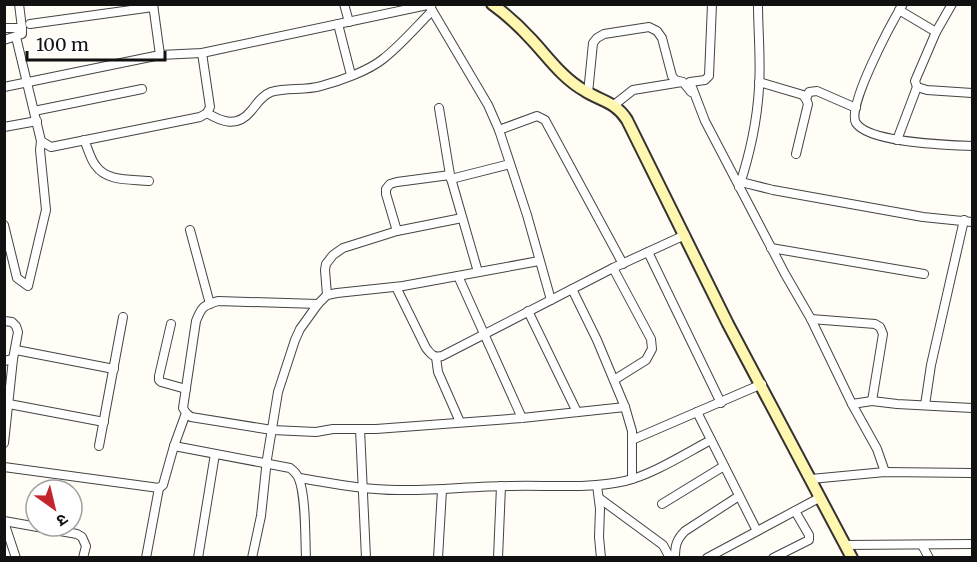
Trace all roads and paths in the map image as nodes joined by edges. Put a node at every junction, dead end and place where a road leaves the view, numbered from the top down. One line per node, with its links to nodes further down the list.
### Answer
1 (19, 4): 13 (street)
2 (344, 4): 11 (street)
3 (492, 4): 27 (street)
4 (712, 4): 29 (street)
5 (758, 4): 23 (street)
6 (952, 4): 15 (street)
7 (153, 5): 13 (street); 19 (street)
8 (431, 7): 10 (street); 20 (street); 38 (street)
9 (901, 7): 15 (street); 33 (street)
10 (403, 8): 11 (street)
11 (349, 22): 12 (street)
12 (338, 24): 18 (street); 20 (street)
13 (26, 26): 14 (street); 16 (street)
14 (4, 28)
15 (936, 32): 25 (street)
16 (16, 37): 17 (street); 21 (street)
17 (4, 40)
18 (202, 53): 19 (street); 35 (street)
19 (160, 55): 21 (street)
20 (351, 75): 35 (street)
21 (27, 82): 24 (street); 34 (street)
22 (683, 82): 27 (street); 29 (street); 31 (street)
23 (759, 82): 30 (street); 47 (street)
24 (4, 87)
25 (916, 87): 28 (street); 40 (street)
26 (142, 89): 34 (street)
27 (588, 93): 31 (street)
28 (972, 93)
29 (694, 95): 47 (street)
30 (806, 99): 33 (street); 43 (street)
31 (614, 105): 53 (street)
32 (439, 108): 45 (street)
33 (856, 108): 40 (street)
34 (34, 111): 36 (street)
35 (207, 112): 39 (street)
36 (37, 121): 37 (street); 41 (street)
37 (4, 127)
38 (499, 130): 44 (street); 57 (street)
39 (84, 140): 41 (street); 46 (street)
40 (897, 140): 42 (street)
41 (41, 141): 50 (street)
42 (972, 146)
43 (796, 154)
44 (510, 164): 45 (street); 56 (street)
45 (450, 177): 48 (street); 52 (street)
46 (149, 181)
47 (740, 185): 49 (street); 54 (street)
48 (462, 218): 52 (street); 59 (street)
49 (968, 221): 86 (street)
50 (4, 225)
51 (190, 230): 66 (street)
52 (397, 231): 64 (street)
53 (685, 235): 55 (street); 80 (street)
54 (771, 248): 60 (street); 70 (street)
55 (648, 252): 57 (street); 83 (street)
56 (539, 261): 59 (street); 65 (street)
57 (623, 264): 58 (street)
58 (613, 268): 63 (street); 79 (street)
59 (478, 273): 61 (street)
60 (924, 274)
61 (458, 276): 62 (street); 73 (street)
62 (396, 287): 64 (street); 75 (street)
63 (572, 289): 65 (street); 79 (street)
64 (327, 295): 67 (street)
65 (551, 300): 68 (street)
66 (210, 304): 67 (street); 81 (street)
67 (318, 304): 96 (street)
68 (528, 311): 73 (street); 89 (street)
69 (123, 317): 78 (street)
70 (811, 319): 82 (street); 85 (street)
71 (4, 321): 74 (street)
72 (171, 324): 81 (street)
73 (484, 334): 75 (street); 92 (street)
74 (16, 350): 76 (street); 78 (street)
75 (436, 357): 94 (street)
76 (13, 359): 77 (street); 84 (street)
77 (4, 361)
78 (114, 369): 93 (street)
79 (614, 380): 87 (street)
80 (762, 384): 83 (street); 110 (street)
81 (186, 389): 91 (street)
82 (872, 401): 85 (street); 86 (street)
83 (721, 403): 90 (street)
84 (9, 404): 93 (street); 99 (street)
85 (852, 404): 106 (street)
86 (925, 405): 88 (street)
87 (625, 407): 89 (street); 97 (street)
88 (972, 408)
89 (577, 412): 92 (street)
90 (697, 412): 97 (street); 98 (street)
91 (186, 413): 96 (street); 101 (street)
92 (522, 418): 94 (street)
93 (104, 422): 100 (street)
94 (460, 422): 95 (street)
95 (360, 429): 96 (street); 114 (street)
96 (272, 430): 103 (street)
97 (632, 440): 109 (street)
98 (711, 440): 104 (street); 109 (street)
99 (4, 443)
100 (99, 446)
101 (174, 446): 102 (street); 113 (street)
102 (215, 454): 103 (street); 129 (street)
103 (267, 464): 108 (street); 130 (street)
104 (724, 466): 116 (street); 119 (street)
105 (4, 467): 113 (street)
106 (885, 472): 107 (street); 110 (street)
107 (972, 473)
108 (298, 478): 114 (street); 131 (street)
109 (632, 479): 111 (street)
110 (811, 479): 118 (street)
111 (597, 485): 112 (street); 117 (street)
112 (501, 486): 115 (street); 134 (street)
113 (159, 488): 128 (street)
114 (363, 488): 115 (street); 132 (street)
115 (442, 490): 133 (street)
116 (739, 496): 122 (street); 137 (street)
117 (598, 498): 135 (street); 136 (street)
118 (819, 498): 120 (street); 125 (street)
119 (662, 504)
120 (795, 511): 122 (street); 139 (street)
121 (4, 522): 126 (street); 127 (street)
122 (757, 531): 138 (street)
123 (922, 544): 124 (street); 125 (street); 141 (street)
124 (972, 544)
125 (844, 545): 140 (street)
126 (16, 558)
127 (84, 558)
128 (146, 558)
129 (198, 558)
130 (252, 558)
131 (306, 558)
132 (366, 558)
133 (438, 558)
134 (498, 558)
135 (601, 558)
136 (670, 558)
137 (675, 558)
138 (707, 558)
139 (773, 558)
140 (852, 558)
141 (929, 558)

